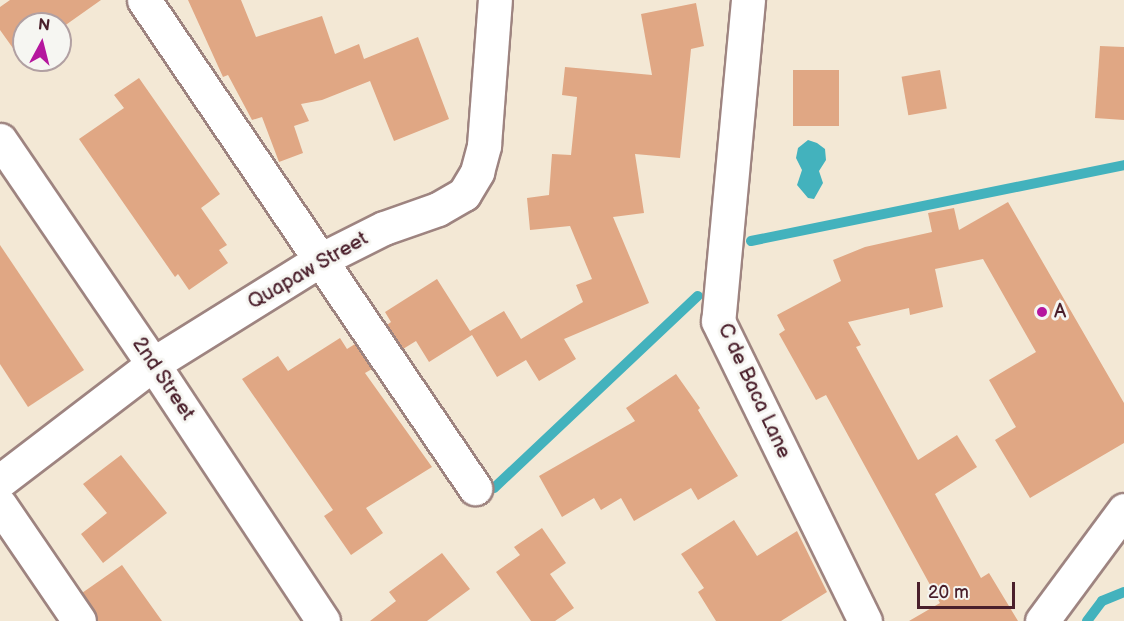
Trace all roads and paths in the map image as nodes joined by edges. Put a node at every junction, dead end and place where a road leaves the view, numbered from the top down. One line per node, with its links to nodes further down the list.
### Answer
1 (144, 0): 5 (street)
2 (495, 0): 5 (street, Quapaw Street)
3 (748, 0): 13 (street, C de Baca Lane)
4 (0, 140): 6 (street, 2nd Street)
5 (322, 259): 6 (street, Quapaw Street); 8 (street)
6 (153, 364): 7 (street, Quapaw Street); 12 (street, 2nd Street)
7 (0, 482)
8 (475, 488)
9 (0, 506): 11 (street)
10 (1124, 510): 14 (street)
11 (79, 621)
12 (323, 621)
13 (865, 621)
14 (1042, 621)

